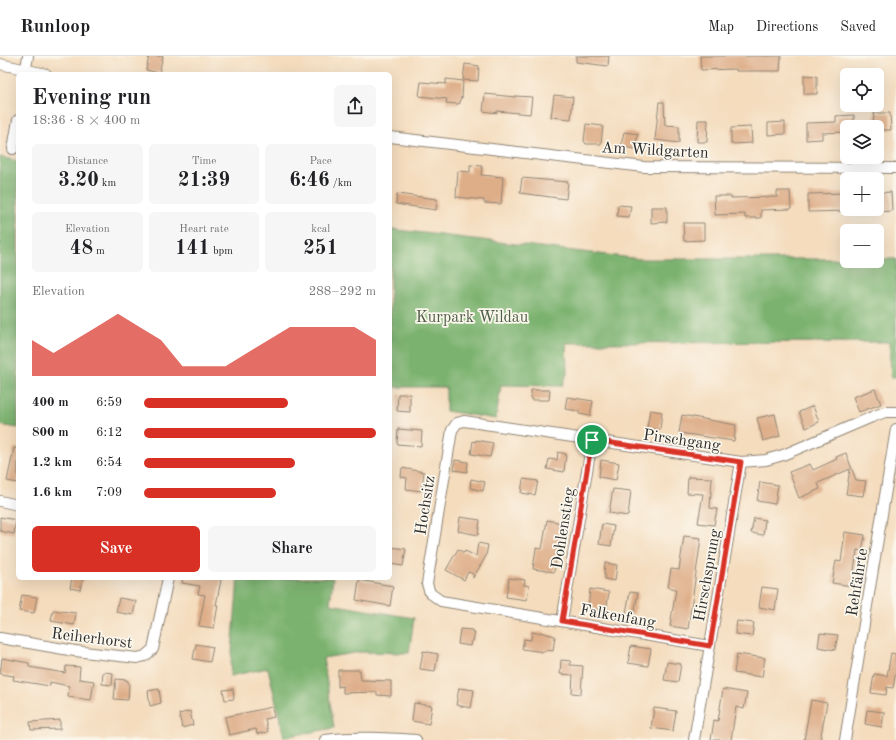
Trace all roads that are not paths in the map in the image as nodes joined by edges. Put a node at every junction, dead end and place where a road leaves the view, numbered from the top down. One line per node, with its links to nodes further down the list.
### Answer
1 (28, 56): 3 (street)
2 (0, 64): 3 (street)
3 (25, 72)
4 (16, 132): 6 (street)
5 (392, 137): 7 (street, Am Wildgarten)
6 (13, 149)
7 (896, 168)
8 (896, 412): 12 (street, Pirschgang)
9 (457, 423): 11 (street, Pirschgang); 16 (street, Hochsitz)
10 (896, 429): 23 (street, Rehfährte)
11 (592, 440): 12 (street, Pirschgang); 17 (street, Dohlenstieg)
12 (741, 462): 19 (street, Hirschsprung)
13 (0, 501): 14 (street)
14 (16, 505)
15 (168, 580): 18 (street, Reiherhorst)
16 (430, 593): 17 (street, Falkenfang)
17 (562, 621): 19 (street, Falkenfang)
18 (0, 638)
19 (710, 646): 22 (street, Hirschsprung)
20 (325, 740): 21 (street)
21 (416, 740)
22 (694, 740)
23 (845, 740)

